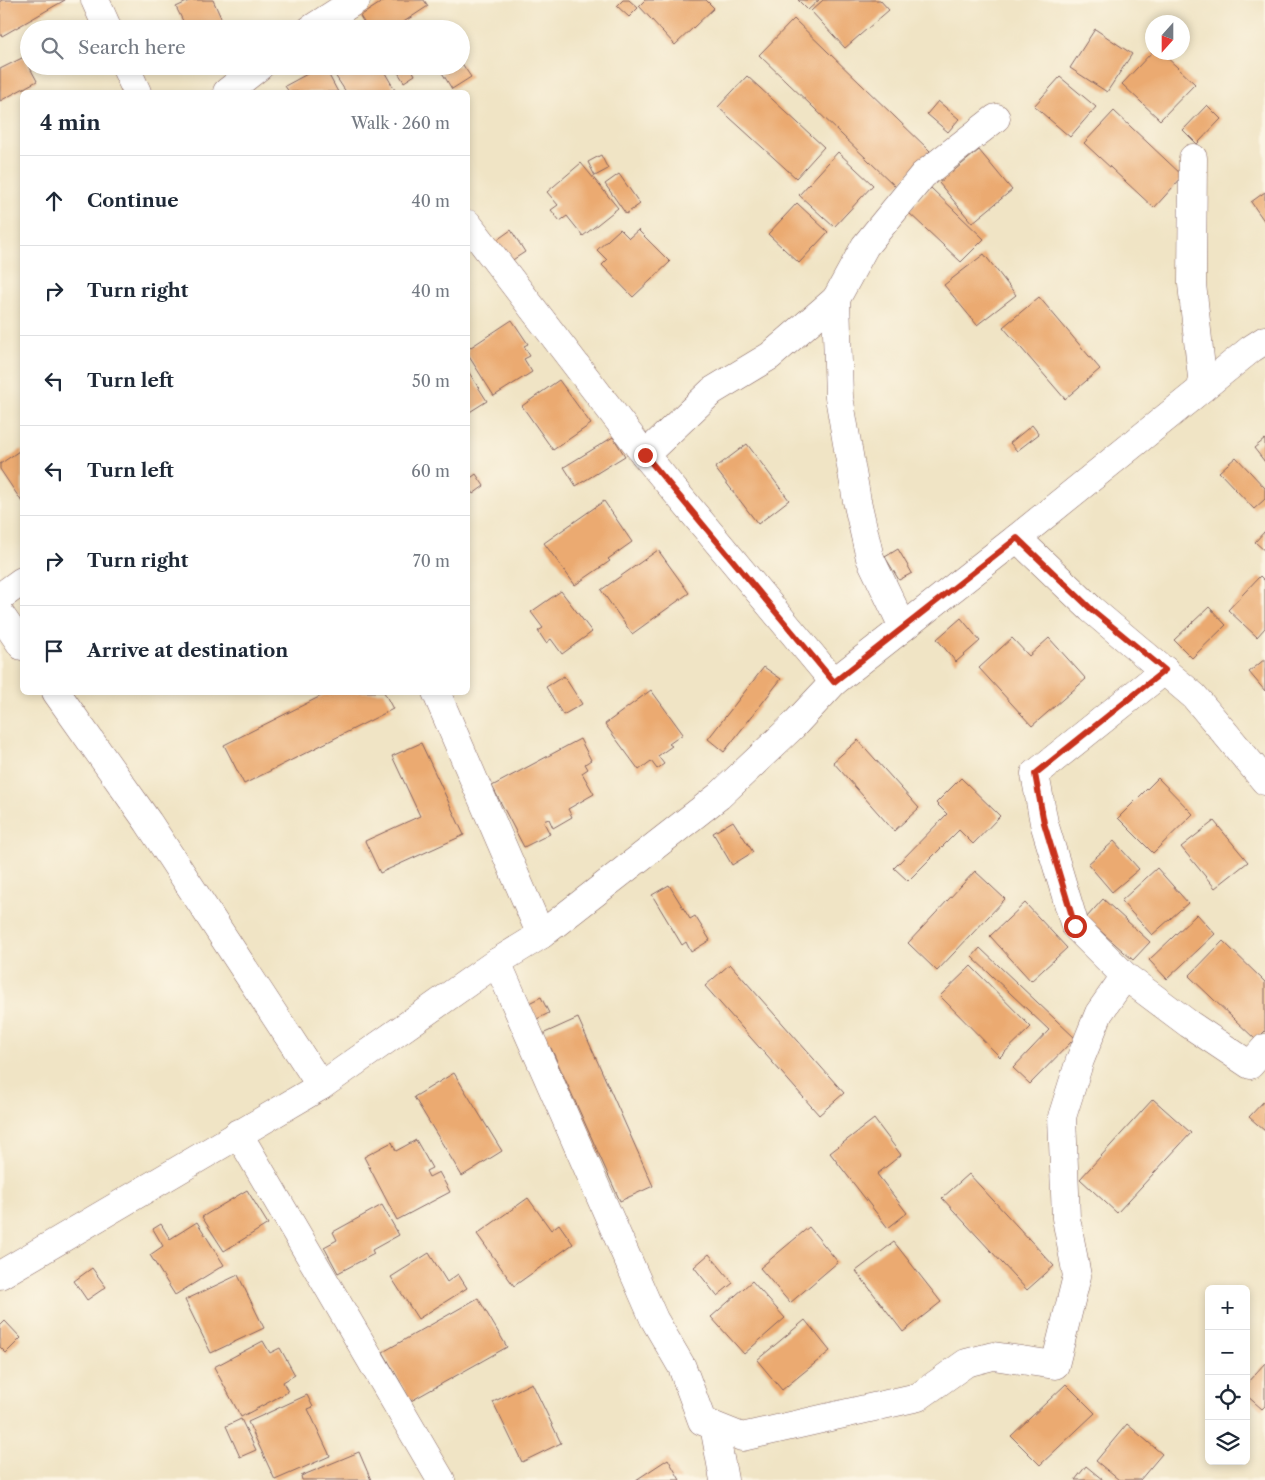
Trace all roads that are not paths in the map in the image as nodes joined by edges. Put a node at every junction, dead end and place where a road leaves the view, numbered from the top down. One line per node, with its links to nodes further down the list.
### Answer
1 (95, 0): 3 (street)
2 (356, 0): 4 (street)
3 (104, 20)
4 (326, 20)
5 (129, 75): 7 (street)
6 (249, 75): 8 (street)
7 (136, 90)
8 (230, 90)
9 (996, 118): 12 (street)
10 (1193, 158): 14 (street)
11 (470, 227): 15 (street)
12 (836, 299): 15 (street); 20 (street)
13 (1265, 340): 14 (street)
14 (1203, 387): 16 (street)
15 (645, 455): 23 (street)
16 (1017, 538): 20 (street); 22 (street)
17 (20, 582): 18 (street)
18 (0, 597)
19 (0, 614): 21 (street)
20 (903, 628): 23 (street)
21 (20, 643)
22 (1165, 670): 26 (street); 29 (street)
23 (834, 682): 27 (street)
24 (58, 695): 31 (street)
25 (437, 695): 27 (street)
26 (1265, 781)
27 (541, 935): 28 (street)
28 (497, 962): 31 (street); 34 (street)
29 (1125, 976): 30 (street); 34 (street)
30 (1265, 1048)
31 (321, 1086): 32 (street)
32 (238, 1134): 33 (street); 35 (street)
33 (0, 1275)
34 (714, 1426): 36 (street)
35 (441, 1480)
36 (724, 1480)

